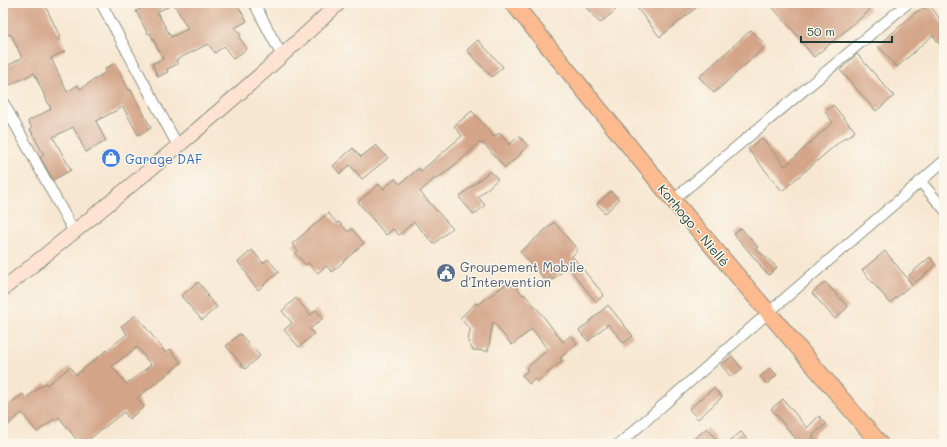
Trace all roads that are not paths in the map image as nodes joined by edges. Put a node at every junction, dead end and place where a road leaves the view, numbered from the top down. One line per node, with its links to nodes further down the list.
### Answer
1 (101, 3): 8 (street)
2 (254, 3): 6 (street)
3 (339, 3): 6 (street)
4 (513, 3): 11 (main road, Korhogo - Niellé)
5 (908, 3): 11 (street)
6 (282, 56): 8 (street)
7 (3, 102): 13 (street)
8 (178, 146): 13 (street)
9 (944, 161): 10 (street)
10 (920, 181): 12 (street); 15 (street)
11 (672, 200): 15 (main road, Korhogo - Niellé)
12 (944, 209)
13 (74, 232): 14 (street)
14 (3, 289)
15 (768, 313): 16 (street); 17 (main road, Korhogo - Niellé)
16 (619, 444)
17 (880, 444)

